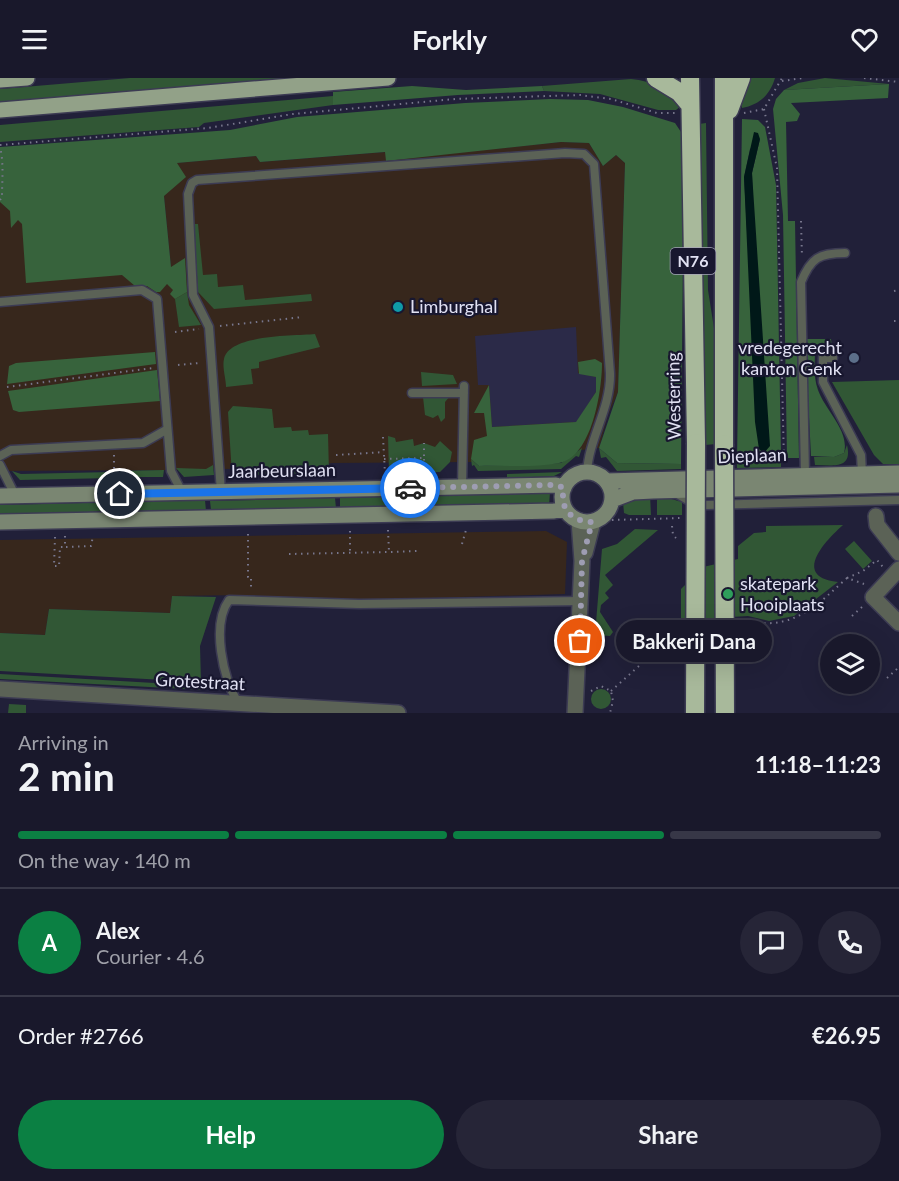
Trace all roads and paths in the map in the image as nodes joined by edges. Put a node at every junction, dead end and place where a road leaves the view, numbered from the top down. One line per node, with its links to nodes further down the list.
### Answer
1 (27, 78): 9 (main road)
2 (388, 78): 14 (main road)
3 (656, 78): 12 (highway)
4 (690, 78): 12 (highway, Westerring / N76)
5 (723, 78): 16 (highway, N76)
6 (741, 78): 16 (highway)
7 (803, 78): 10 (path)
8 (864, 78): 11 (path)
9 (0, 80)
10 (782, 80): 13 (path)
11 (899, 82)
12 (684, 109): 17 (path); 108 (highway, Westerring / N76, bridge)
13 (764, 109): 15 (path); 46 (path)
14 (0, 110)
15 (742, 113)
16 (723, 126): 109 (highway, N76, bridge)
17 (0, 146): 18 (path)
18 (0, 200)
19 (801, 221): 21 (path)
20 (845, 253): 21 (lane)
21 (807, 267): 51 (lane)
22 (899, 290): 23 (path)
23 (894, 291)
24 (0, 302): 36 (lane)
25 (303, 317): 28 (path)
26 (894, 321): 27 (path)
27 (899, 321)
28 (209, 327): 29 (path); 31 (lane); 47 (lane)
29 (175, 332)
30 (833, 358): 49 (lane)
31 (212, 362): 32 (path); 59 (lane)
32 (178, 365)
33 (156, 368): 34 (path)
34 (7, 387)
35 (412, 393): 56 (lane)
36 (166, 430): 41 (lane); 60 (lane)
37 (383, 436): 39 (path)
38 (424, 442): 42 (path)
39 (384, 452): 40 (path); 43 (path)
40 (336, 455)
41 (0, 456)
42 (424, 458): 43 (path); 50 (path)
43 (384, 459): 54 (path)
44 (114, 460): 52 (path)
45 (0, 465): 61 (lane)
46 (784, 469)
47 (587, 472): 53 (main road, Dieplaan); 57 (main road)
48 (899, 472): 49 (main road, Dieplaan)
49 (862, 473): 51 (main road, Dieplaan)
50 (424, 474)
51 (805, 474): 53 (main road, Dieplaan)
52 (114, 479)
53 (606, 481): 62 (main road)
54 (385, 483)
55 (899, 485): 58 (main road, Dieplaan)
56 (462, 487): 57 (main road, Jaarbeurslaan); 59 (main road, Jaarbeurslaan)
57 (564, 488): 65 (main road)
58 (672, 490): 62 (main road, Dieplaan); 63 (lane)
59 (221, 492): 60 (main road, Jaarbeurslaan)
60 (183, 493): 61 (main road, Jaarbeurslaan)
61 (7, 496)
62 (612, 500): 69 (main road)
63 (876, 500): 64 (lane); 67 (lane)
64 (899, 500)
65 (564, 508): 68 (main road); 69 (main road)
66 (623, 514): 69 (path)
67 (876, 516): 84 (street)
68 (0, 522)
69 (592, 523): 91 (street)
70 (672, 526): 78 (path)
71 (388, 530): 82 (path)
72 (466, 530): 79 (path)
73 (350, 531): 83 (path)
74 (248, 534): 90 (path)
75 (65, 536): 80 (path)
76 (93, 536): 80 (path)
77 (55, 537): 80 (path)
78 (676, 538)
79 (462, 544)
80 (65, 547)
81 (418, 551): 82 (path)
82 (389, 552): 83 (path)
83 (350, 553): 85 (path)
84 (899, 553)
85 (289, 554)
86 (882, 566): 88 (path)
87 (899, 569): 96 (street)
88 (847, 578): 89 (path); 95 (path)
89 (863, 585)
90 (251, 599): 91 (lane); 104 (lane)
91 (581, 601): 106 (street)
92 (868, 602): 93 (path)
93 (852, 616)
94 (747, 620): 95 (path)
95 (752, 622): 98 (path)
96 (899, 623)
97 (675, 634): 102 (path)
98 (765, 646)
99 (899, 667): 100 (path)
100 (887, 678)
101 (0, 689): 104 (street, Grotestraat)
102 (611, 691): 103 (path); 107 (path)
103 (590, 692)
104 (238, 704): 105 (street, Grotestraat)
105 (398, 713)
106 (575, 713)
107 (610, 713)
108 (695, 713)
109 (725, 713)

